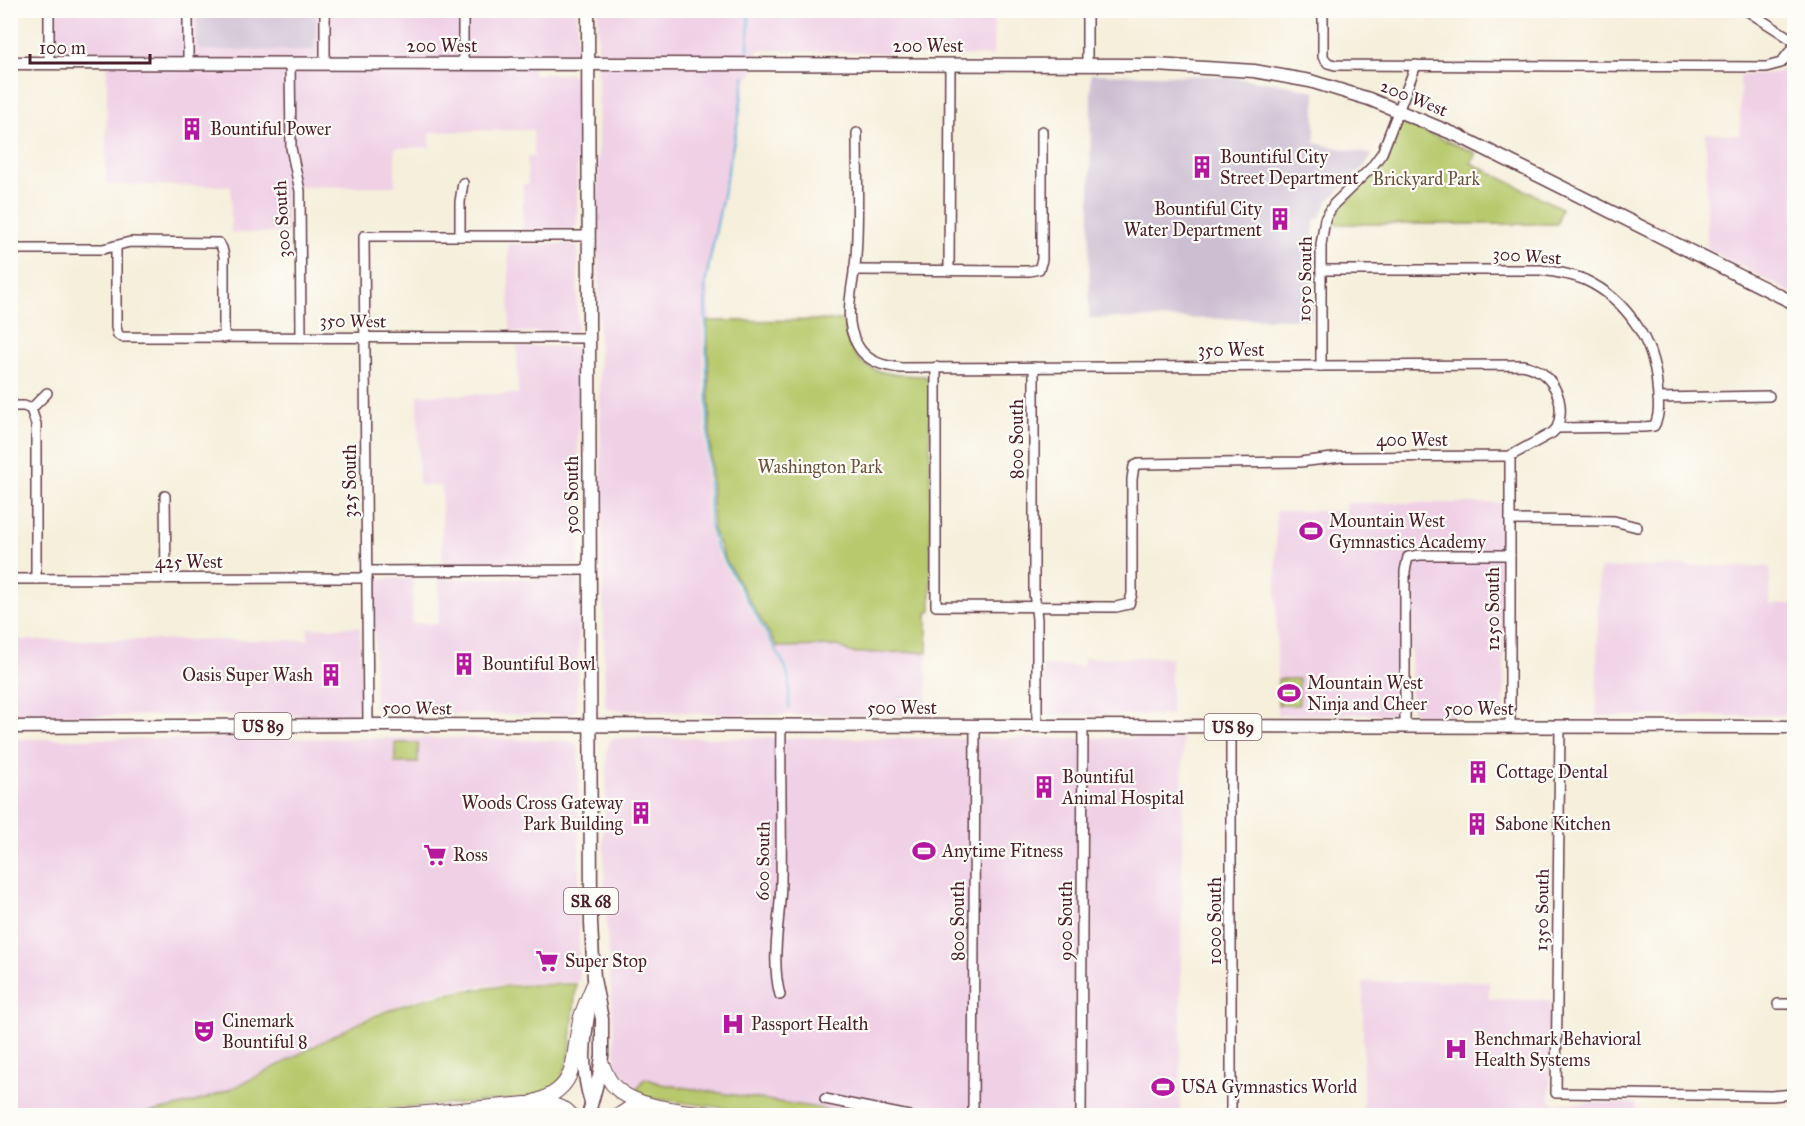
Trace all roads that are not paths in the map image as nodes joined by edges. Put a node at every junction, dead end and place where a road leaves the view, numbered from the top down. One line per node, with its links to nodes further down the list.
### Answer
1 (49, 10): 12 (street)
2 (188, 10): 13 (street)
3 (325, 10): 15 (street)
4 (463, 10): 16 (street)
5 (588, 10): 17 (main road, 500 South)
6 (1087, 10): 19 (street)
7 (1323, 10): 20 (street, 200 West)
8 (1746, 10): 9 (street)
9 (1794, 40)
10 (1794, 46): 20 (street, 200 West)
11 (10, 63): 12 (main road, 200 West)
12 (49, 63): 13 (main road, 200 West)
13 (188, 63): 14 (main road, 200 West)
14 (290, 63): 15 (main road, 200 West); 33 (street, 300 South)
15 (325, 64): 16 (main road, 200 West)
16 (463, 64): 17 (main road, 200 West)
17 (588, 64): 18 (main road, 200 West); 26 (main road, 500 South / SR 68)
18 (950, 65): 19 (main road, 200 West); 31 (street)
19 (1087, 65): 21 (main road, 200 West)
20 (1416, 65): 21 (street, 1050 South)
21 (1398, 110): 30 (street, 1050 South); 32 (main road, 200 West)
22 (1042, 131): 31 (street)
23 (858, 133): 29 (street)
24 (463, 183): 25 (street)
25 (460, 236): 26 (street); 35 (street, 325 South)
26 (589, 236): 36 (main road, 500 South / SR 68)
27 (116, 246): 28 (street); 34 (street, 350 West); 34 (street)
28 (10, 249)
29 (854, 270): 31 (street); 38 (street, 350 West)
30 (1321, 270): 37 (street, 1050 South); 42 (street, 300 West)
31 (949, 271)
32 (1794, 303)
33 (301, 337): 34 (street, 350 West); 35 (street, 350 West)
34 (224, 338)
35 (365, 338): 36 (street, 350 West); 52 (street, 325 South)
36 (589, 338): 51 (main road, 500 South / SR 68)
37 (1321, 366): 39 (street, 350 West); 45 (street, 350 West)
38 (936, 367): 39 (street, 350 West); 56 (street)
39 (1034, 367): 56 (street, 800 South)
40 (46, 393): 44 (street)
41 (1769, 396): 42 (street)
42 (1658, 398): 45 (street)
43 (10, 406): 44 (street)
44 (31, 409): 55 (street)
45 (1557, 428): 46 (street, 400 West)
46 (1510, 456): 48 (street, 1250 South); 56 (street, 400 West)
47 (165, 496): 53 (street)
48 (1510, 520): 49 (street); 50 (street, 1250 South)
49 (1637, 527)
50 (1510, 555): 65 (street); 66 (street, 1250 South)
51 (590, 570): 52 (street, 425 West); 58 (main road, 500 South / SR 68)
52 (367, 575): 53 (street, 425 West); 57 (street, 325 South)
53 (166, 578): 55 (street, 425 West)
54 (10, 579): 55 (street, 425 West)
55 (36, 579)
56 (1035, 607): 61 (street, 800 South)
57 (368, 725): 58 (main road, 500 West / US 89); 63 (main road, 500 West / US 89)
58 (590, 726): 59 (main road, 500 West / US 89); 69 (main road, 500 South / SR 68)
59 (781, 726): 60 (main road, 500 West / US 89); 70 (street, 600 South)
60 (975, 726): 61 (main road, 500 West / US 89); 84 (street, 800 South)
61 (1037, 726): 62 (main road, 500 West / US 89)
62 (1083, 726): 64 (main road, 500 West / US 89); 85 (street, 900 South)
63 (10, 727)
64 (1231, 727): 65 (main road, 500 West / US 89); 86 (street, 1000 South)
65 (1405, 727): 66 (main road, 500 West / US 89)
66 (1510, 727): 67 (main road, 500 West / US 89)
67 (1560, 727): 68 (main road, 500 West / US 89); 74 (street, 1350 South)
68 (1794, 727)
69 (593, 983): 73 (main road, 500 South / SR 68); 76 (highway); 78 (main road, 500 South / SR 68)
70 (780, 995)
71 (1778, 1004): 72 (street)
72 (1794, 1004)
73 (602, 1064): 77 (highway); 78 (main road, 500 South / SR 68)
74 (1794, 1094)
75 (825, 1100): 83 (street)
76 (526, 1104): 79 (highway); 80 (highway)
77 (653, 1105): 81 (highway); 82 (highway)
78 (592, 1112)
79 (394, 1116)
80 (572, 1116)
81 (618, 1116)
82 (721, 1116)
83 (909, 1116)
84 (974, 1116)
85 (1081, 1116)
86 (1231, 1116)

